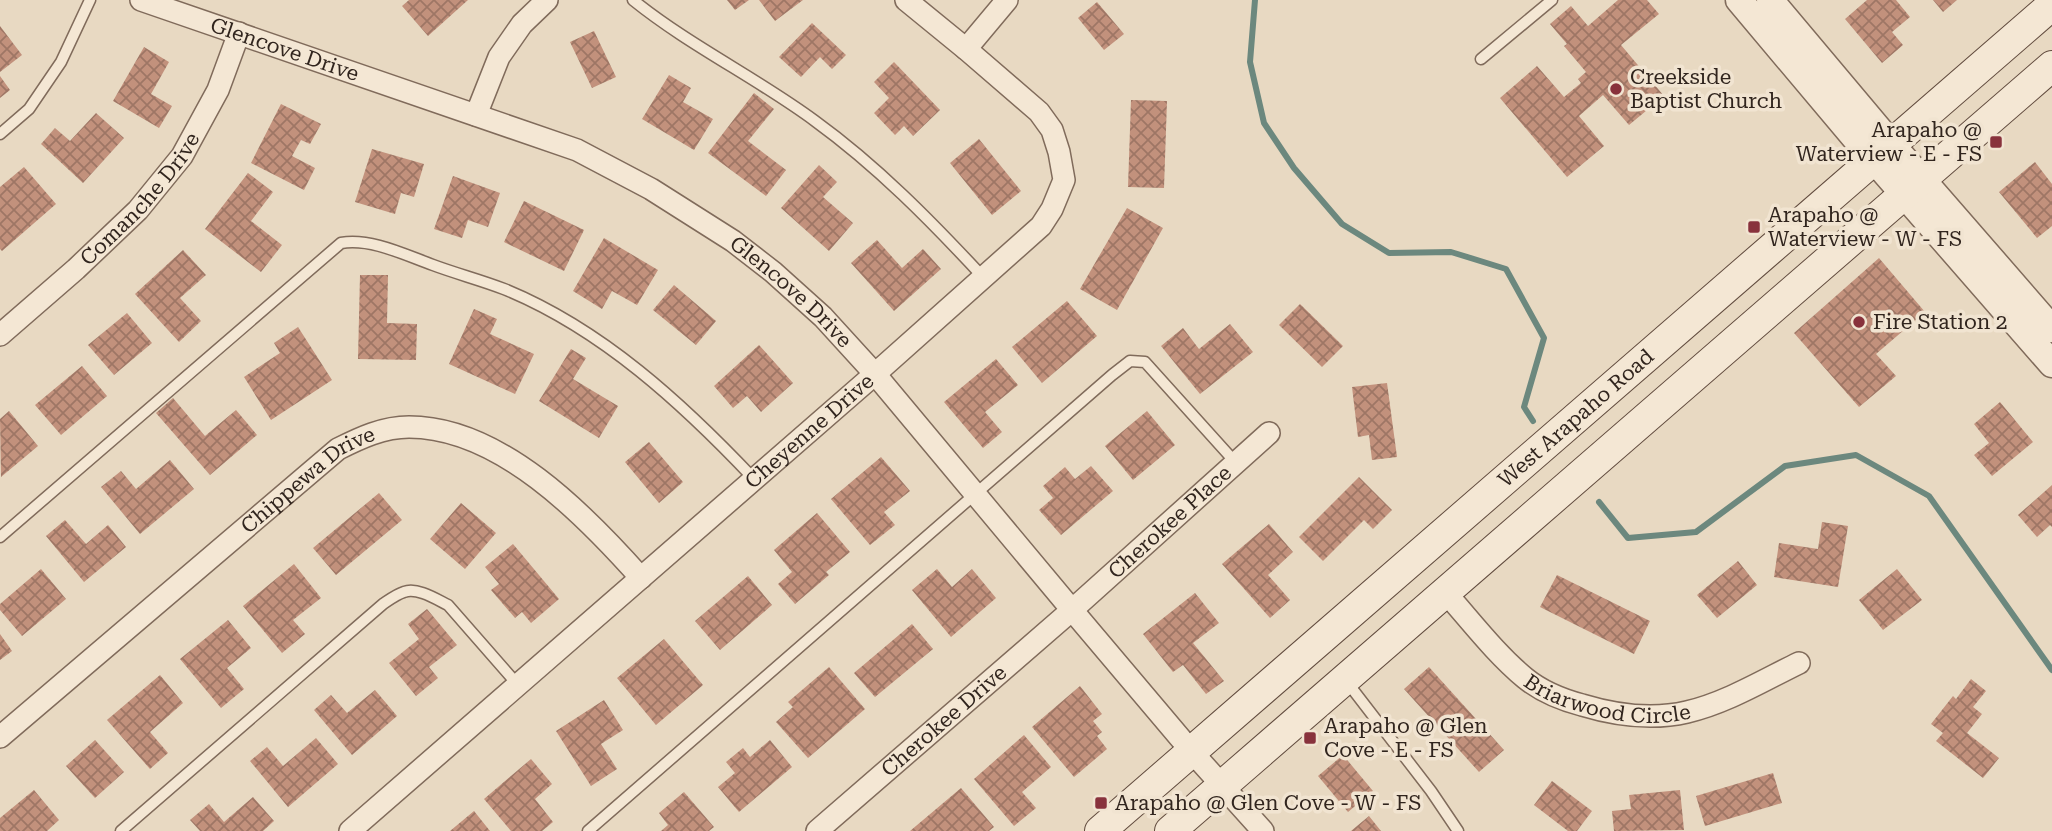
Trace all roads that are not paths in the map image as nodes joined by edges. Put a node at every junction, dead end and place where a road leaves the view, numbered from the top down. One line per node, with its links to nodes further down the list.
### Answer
1 (90, 0): 15 (lane)
2 (141, 0): 10 (street, Glencove Drive)
3 (547, 0): 14 (street)
4 (633, 0): 18 (lane)
5 (906, 0): 11 (street, Cheyenne Drive)
6 (1007, 0): 11 (street)
7 (1552, 0): 12 (lane)
8 (1762, 4): 16 (street)
9 (2052, 5): 16 (main road, West Arapaho Road)
10 (239, 33): 14 (street, Glencove Drive); 20 (street, Comanche Drive)
11 (966, 49): 18 (street, Cheyenne Drive)
12 (1481, 59)
13 (2052, 66): 17 (main road)
14 (476, 115): 22 (street, Glencove Drive)
15 (0, 134)
16 (1883, 153): 17 (street); 24 (main road, West Arapaho Road)
17 (1913, 187): 19 (street); 30 (main road)
18 (983, 277): 22 (street, Cheyenne Drive)
19 (2042, 321): 21 (street)
20 (0, 335)
21 (2052, 364)
22 (875, 374): 26 (street, Cheyenne Drive); 27 (street, Glencove Drive)
23 (1269, 433): 25 (street, Cherokee Place)
24 (1539, 451): 30 (main road); 36 (main road, West Arapaho Road)
25 (1236, 463): 27 (lane); 31 (street, Cherokee Place)
26 (754, 479): 28 (lane); 29 (street, Cheyenne Drive)
27 (976, 494): 31 (street, Glencove Drive); 40 (lane)
28 (0, 537)
29 (641, 578): 34 (street, Cheyenne Drive); 35 (street, Chippewa Drive)
30 (1446, 592): 32 (street, Briarwood Circle); 33 (main road)
31 (1072, 610): 36 (street, Glencove Drive); 41 (street, Cherokee Drive)
32 (1799, 663)
33 (1345, 680): 37 (main road); 45 (lane)
34 (518, 685): 38 (lane); 39 (street, Cheyenne Drive)
35 (0, 737)
36 (1192, 752): 37 (street, Glencove Drive); 42 (main road, West Arapaho Road)
37 (1223, 785): 43 (main road); 44 (street, Glencove Drive)
38 (121, 831)
39 (350, 831)
40 (588, 831)
41 (817, 831)
42 (1100, 831)
43 (1170, 831)
44 (1264, 831)
45 (1458, 831)

